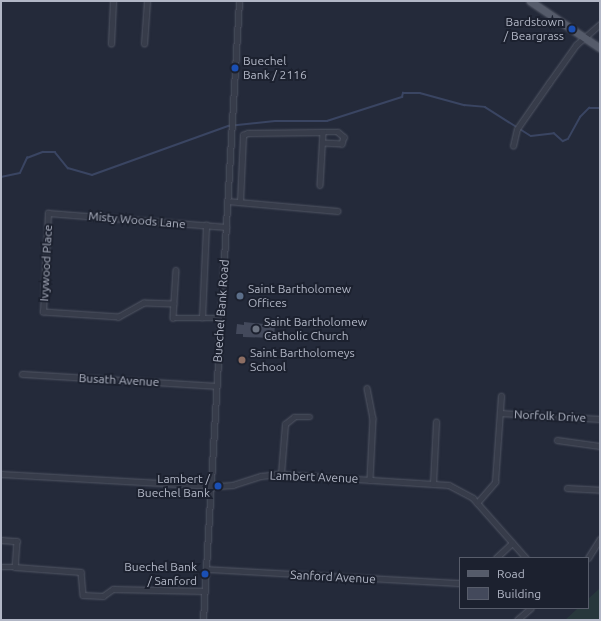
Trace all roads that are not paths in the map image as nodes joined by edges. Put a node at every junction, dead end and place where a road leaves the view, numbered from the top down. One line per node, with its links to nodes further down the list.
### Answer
1 (114, 1): 7 (street)
2 (147, 1): 8 (street)
3 (239, 1): 14 (street, Buechel Bank Road)
4 (530, 1): 6 (main road)
5 (600, 24): 6 (street)
6 (585, 38): 9 (main road); 12 (street)
7 (111, 44)
8 (144, 44)
9 (600, 48)
10 (323, 132): 11 (street); 11 (street); 15 (street)
11 (323, 144): 13 (street)
12 (513, 146)
13 (320, 185)
14 (227, 201): 15 (street); 19 (street, Buechel Bank Road)
15 (240, 202): 16 (street)
16 (338, 211)
17 (48, 213): 18 (street, Misty Woods Lane); 21 (street, Ivywood Place)
18 (206, 225): 19 (street, Misty Woods Lane); 22 (street)
19 (226, 227): 23 (street, Buechel Bank Road)
20 (176, 270): 21 (street)
21 (174, 304): 22 (street)
22 (202, 318): 23 (street)
23 (220, 318): 25 (street, Buechel Bank Road)
24 (22, 374): 25 (street, Busath Avenue)
25 (216, 386): 38 (street, Buechel Bank Road)
26 (367, 388): 36 (street)
27 (501, 396): 28 (street)
28 (500, 413): 30 (street, Norfolk Drive); 41 (street)
29 (310, 416): 35 (street)
30 (600, 419)
31 (436, 422): 37 (street)
32 (557, 440): 33 (street)
33 (600, 446)
34 (1, 474): 38 (street, Lambert Avenue)
35 (280, 474): 36 (street, Lambert Avenue); 38 (street, Lambert Avenue)
36 (370, 480): 37 (street, Lambert Avenue)
37 (433, 484): 41 (street, Lambert Avenue)
38 (211, 485): 51 (street, Buechel Bank Road)
39 (567, 488): 40 (street)
40 (600, 490)
41 (477, 503): 44 (street, Lambert Avenue)
42 (600, 539): 45 (street)
43 (1, 540): 50 (street)
44 (512, 543): 46 (street); 47 (street, Lambert Avenue)
45 (598, 546): 48 (street)
46 (497, 557)
47 (525, 557)
48 (589, 557)
49 (1, 567): 50 (street)
50 (16, 567): 53 (street)
51 (206, 569): 52 (street, Sanford Avenue); 53 (street, Buechel Bank Road)
52 (459, 584)
53 (204, 591): 55 (street, Buechel Bank Road)
54 (530, 609): 56 (street)
55 (203, 620)
56 (517, 620)

